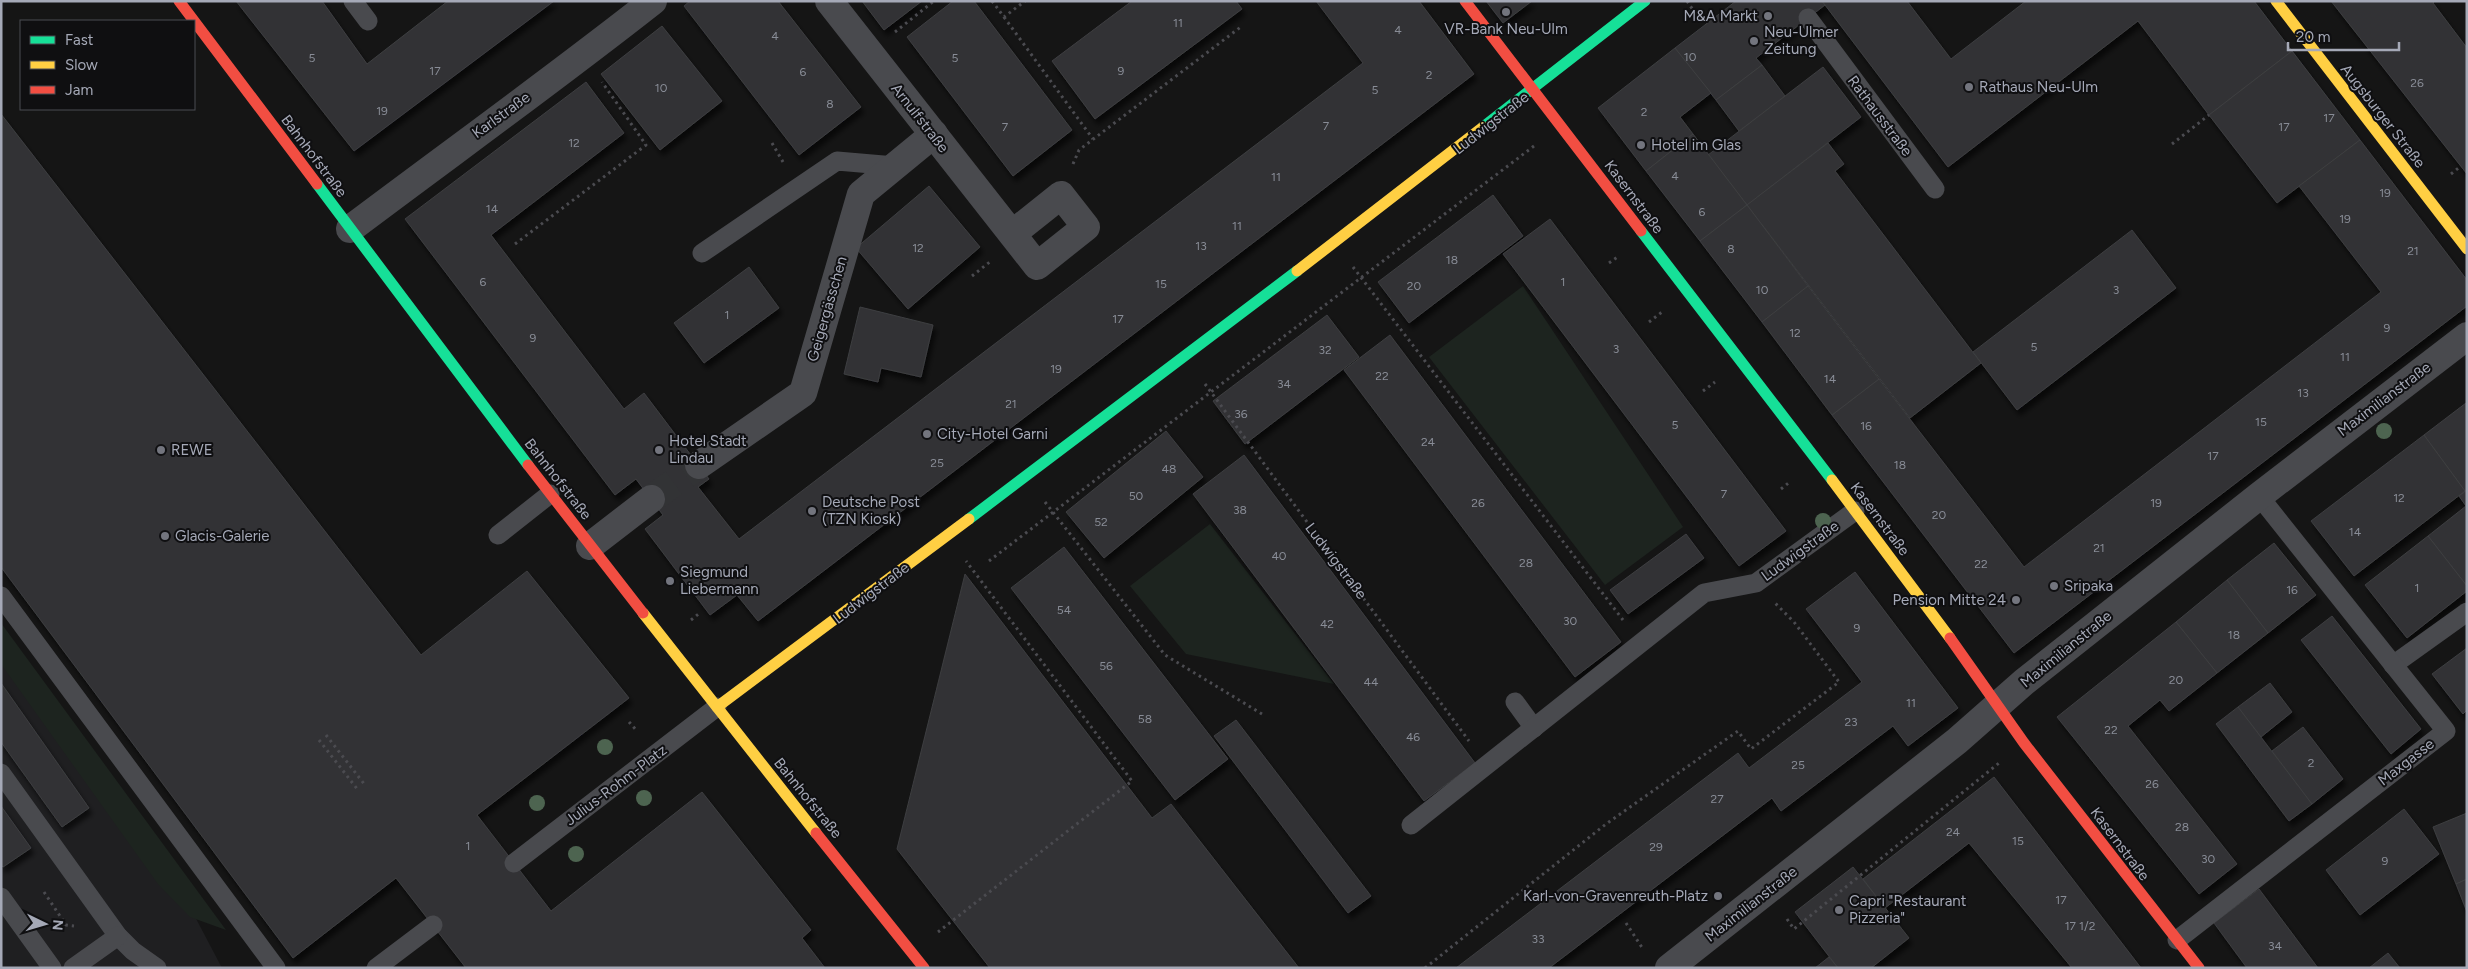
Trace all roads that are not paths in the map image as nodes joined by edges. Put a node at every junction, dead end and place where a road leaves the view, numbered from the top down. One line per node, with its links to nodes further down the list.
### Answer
1 (179, 1): 9 (street, Bahnhofstraße)
2 (353, 1): 10 (lane)
3 (653, 1): 16 (street, Karlstraße)
4 (829, 1): 13 (street, Arnulfstraße)
5 (1465, 1): 12 (street, Kasernstraße)
6 (1645, 1): 12 (street, Ludwigstraße)
7 (2276, 1): 18 (street, Augsburger Straße)
8 (1808, 18): 15 (lane, Rathausstraße)
9 (193, 20)
10 (368, 21)
11 (195, 22): 16 (street, Bahnhofstraße)
12 (1533, 90): 25 (street, Kasernstraße); 33 (street, Ludwigstraße)
13 (934, 134): 14 (street, Geigergässchen); 17 (street, Arnulfstraße)
14 (895, 166): 19 (lane); 21 (street, Geigergässchen)
15 (1935, 189)
16 (350, 229): 22 (street, Bahnhofstraße)
17 (1012, 234): 17 (street, Arnulfstraße)
18 (2467, 249)
19 (702, 253)
20 (2467, 336): 23 (street, Maximilianstraße)
21 (698, 465)
22 (550, 494): 26 (lane); 27 (street, Bahnhofstraße)
23 (2259, 496): 30 (lane, Maxgasse); 32 (street, Maximilianstraße)
24 (651, 499): 27 (street)
25 (1855, 510): 32 (street, Kasernstraße); 34 (lane, Ludwigstraße)
26 (498, 535)
27 (590, 546): 33 (street, Bahnhofstraße)
28 (1, 596): 45 (lane)
29 (2467, 612): 30 (lane)
30 (2393, 665): 41 (lane, Maxgasse)
31 (1515, 702): 34 (lane)
32 (1999, 704): 41 (street, Kasernstraße); 48 (street, Maximilianstraße)
33 (717, 707): 37 (lane, Julius-Rohm-Platz); 47 (street, Bahnhofstraße)
34 (1534, 728): 36 (lane, Ludwigstraße)
35 (1, 773): 40 (lane)
36 (1411, 825)
37 (514, 862)
38 (1, 897): 42 (lane)
39 (433, 925): 46 (lane)
40 (118, 936): 43 (lane); 44 (lane)
41 (2177, 940): 49 (street, Kasernstraße)
42 (52, 968)
43 (73, 968)
44 (157, 968)
45 (276, 968)
46 (376, 968)
47 (924, 968)
48 (1669, 968)
49 (2199, 968)

